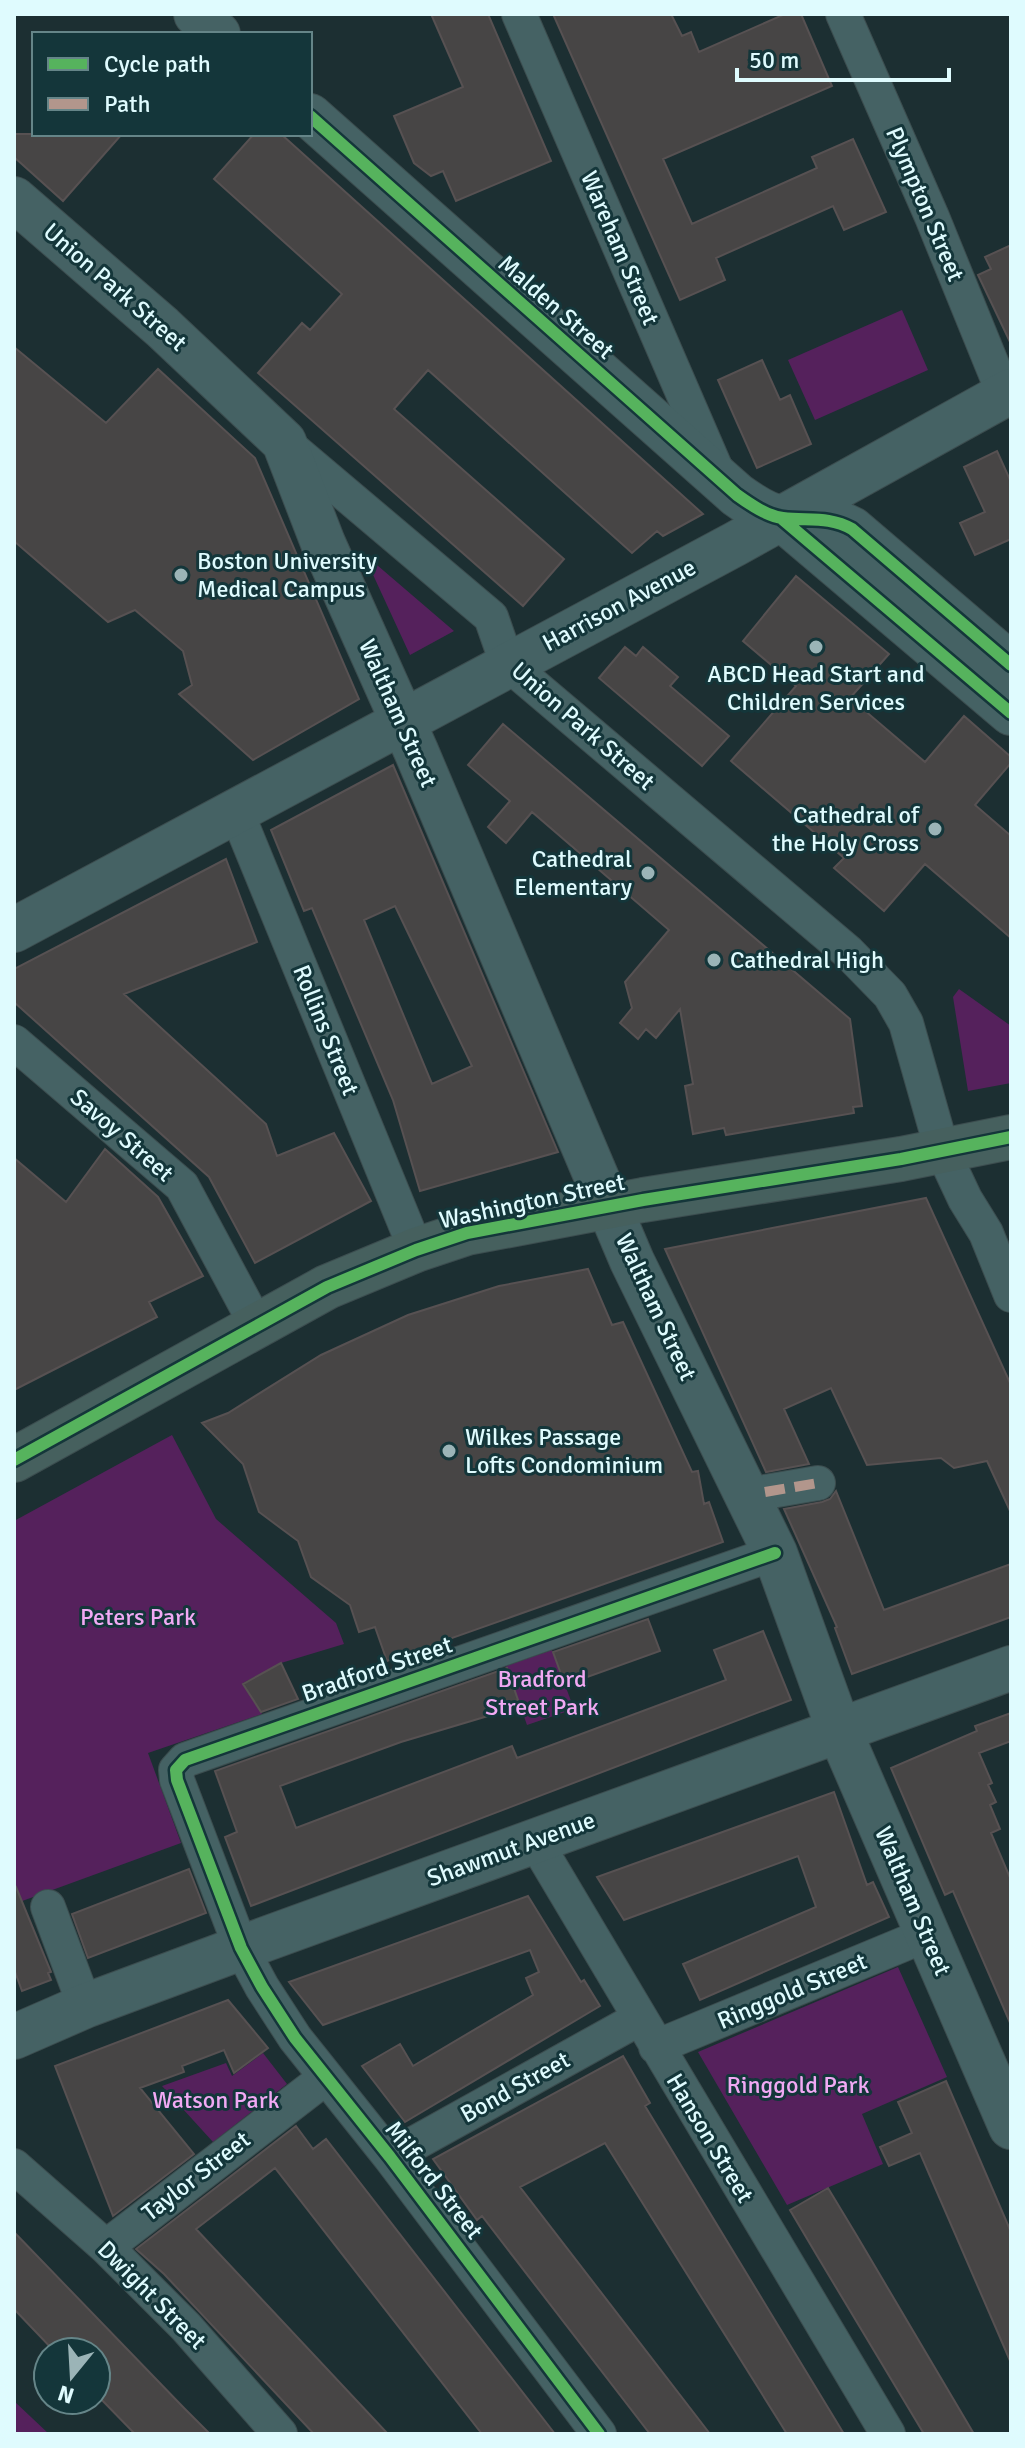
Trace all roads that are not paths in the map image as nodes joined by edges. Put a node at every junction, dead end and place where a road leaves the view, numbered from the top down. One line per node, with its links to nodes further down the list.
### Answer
1 (196, 14): 4 (main road)
2 (519, 14): 9 (street, Wareham Street)
3 (843, 14): 7 (street, Plympton Street)
4 (216, 32)
5 (312, 118): 9 (main road, Malden Street)
6 (14, 199): 8 (main road, Union Park Street)
7 (1008, 392): 10 (main road, Harrison Avenue)
8 (284, 442): 11 (street, Union Park Street); 14 (main road, Waltham Street)
9 (721, 482): 10 (main road, Malden Street)
10 (781, 518): 11 (main road, Harrison Avenue); 12 (main road); 13 (main road)
11 (507, 663): 14 (main road, Harrison Avenue); 19 (street, Union Park Street)
12 (1011, 665)
13 (1011, 713)
14 (403, 721): 15 (main road, Harrison Avenue); 20 (main road, Waltham Street)
15 (236, 811): 16 (main road, Harrison Avenue); 21 (street, Rollins Street)
16 (14, 930)
17 (14, 1042): 23 (street, Savoy Street)
18 (1011, 1137): 19 (main road, Washington Street)
19 (942, 1150): 20 (main road, Washington Street); 22 (street, Union Park Street)
20 (610, 1206): 21 (main road, Washington Street); 27 (main road, Waltham Street)
21 (416, 1250): 23 (main road, Washington Street)
22 (1011, 1295)
23 (257, 1326): 24 (main road, Washington Street)
24 (14, 1460)
25 (818, 1483): 26 (street)
26 (765, 1492)
27 (775, 1553): 29 (main road, Waltham Street); 33 (street, Bradford Street)
28 (1011, 1668): 29 (main road, Shawmut Avenue)
29 (839, 1730): 30 (main road, Shawmut Avenue); 32 (main road, Waltham Street)
30 (535, 1841): 33 (main road, Shawmut Avenue); 35 (street, Hanson Street)
31 (48, 1907): 34 (street)
32 (928, 1934): 35 (street, Ringgold Street); 38 (main road, Waltham Street)
33 (241, 1948): 34 (main road, Shawmut Avenue); 37 (street, Milford Street)
34 (85, 2006): 36 (main road, Shawmut Avenue)
35 (648, 2032): 39 (street, Bond Street); 44 (street, Hanson Street)
36 (14, 2037)
37 (325, 2078): 39 (street, Milford Street); 41 (street, Taylor Street)
38 (1011, 2127)
39 (390, 2157): 43 (street, Milford Street)
40 (14, 2166): 41 (street, Dwight Street)
41 (106, 2247): 42 (street, Dwight Street)
42 (280, 2434)
43 (599, 2434)
44 (888, 2434)

